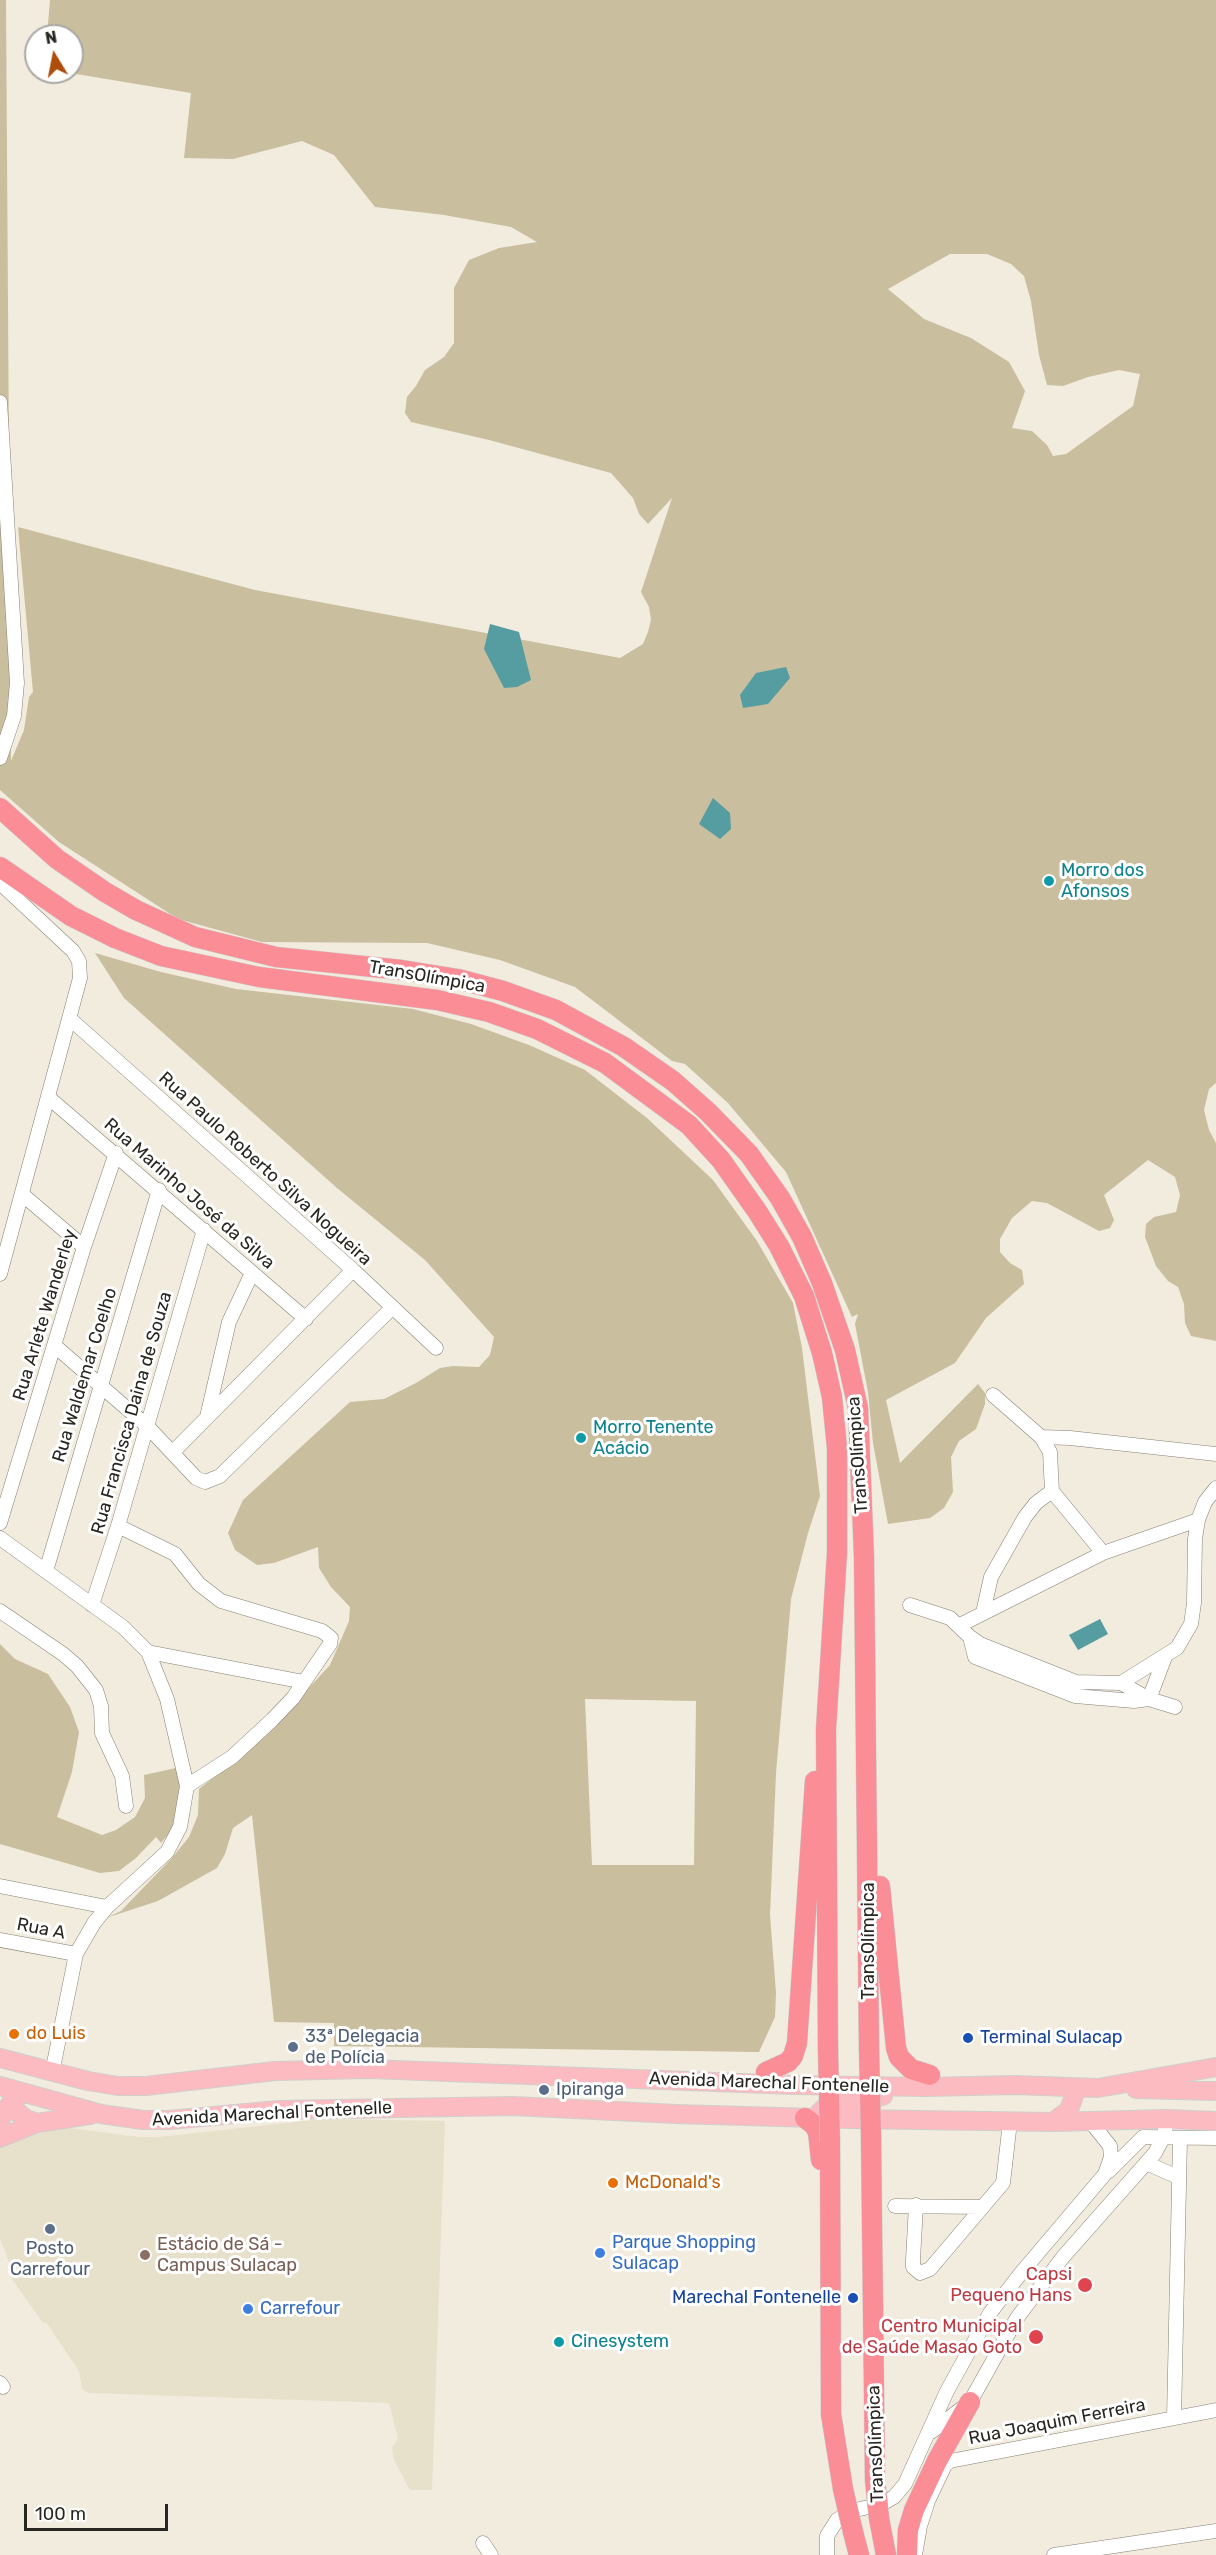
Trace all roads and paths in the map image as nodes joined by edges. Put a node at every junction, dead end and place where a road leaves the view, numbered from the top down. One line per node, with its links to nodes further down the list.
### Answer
1 (0, 402): 2 (street)
2 (0, 758)
3 (0, 808): 49 (highway, TransOlímpica)
4 (0, 867): 47 (highway, TransOlímpica)
5 (0, 883): 6 (street)
6 (69, 1018): 7 (street); 13 (street, Rua Paulo Roberto Silva Nogueira)
7 (48, 1097): 8 (street, Rua Marinho José da Silva); 10 (street)
8 (116, 1153): 9 (street, Rua Marinho José da Silva); 12 (street, Rua Arlete Wanderley)
9 (159, 1190): 11 (street, Rua Marinho José da Silva); 20 (street, Rua Waldemar Coelho)
10 (23, 1195): 12 (street); 15 (street)
11 (204, 1230): 14 (street, Rua Marinho José da Silva); 23 (street, Rua Francisca Daina de Souza)
12 (84, 1247): 18 (street, Rua Arlete Wanderley)
13 (352, 1270): 16 (street, Rua Paulo Roberto Silva Nogueira); 17 (street)
14 (252, 1273): 17 (street, Rua Marinho José da Silva); 22 (street)
15 (0, 1274)
16 (392, 1308): 19 (street, Rua Paulo Roberto Silva Nogueira); 25 (street)
17 (306, 1319): 22 (street)
18 (55, 1346): 20 (street); 30 (street, Rua Arlete Wanderley)
19 (436, 1348)
20 (101, 1384): 23 (street); 34 (street, Rua Waldemar Coelho)
21 (993, 1395): 24 (street)
22 (207, 1417): 25 (street)
23 (147, 1426): 25 (street); 31 (street, Rua Francisca Daina de Souza)
24 (1041, 1437): 26 (street); 28 (street)
25 (173, 1452)
26 (1216, 1454)
27 (1216, 1488): 29 (street)
28 (1052, 1491): 33 (street); 38 (street)
29 (1198, 1520): 33 (street); 42 (street)
30 (0, 1523)
31 (118, 1527): 35 (street, Rua Francisca Daina de Souza); 43 (street)
32 (0, 1538): 34 (street)
33 (1102, 1553): 38 (street)
34 (45, 1570): 35 (street)
35 (92, 1605): 41 (street)
36 (910, 1605): 39 (street)
37 (0, 1611): 50 (street)
38 (983, 1613): 39 (street)
39 (960, 1625): 40 (street)
40 (970, 1637): 44 (street); 45 (street)
41 (148, 1652): 43 (street); 48 (street)
42 (1165, 1657): 44 (street); 45 (street)
43 (304, 1682): 48 (street)
44 (1121, 1683): 45 (street)
45 (1149, 1700): 46 (street)
46 (1175, 1707)
47 (826, 1729): 57 (highway); 76 (highway, TransOlímpica, bridge)
48 (187, 1786): 52 (street)
49 (867, 1800): 61 (highway); 95 (highway, TransOlímpica, bridge)
50 (126, 1806)
51 (0, 1886): 52 (street)
52 (107, 1907): 54 (street)
53 (0, 1940): 54 (street, Rua A)
54 (76, 1954): 58 (street)
55 (0, 2058): 58 (main road, Avenida Marechal Fontenelle)
56 (1216, 2067): 64 (main road)
57 (766, 2072): 60 (main road); 61 (main road)
58 (52, 2073): 59 (main road, Avenida Marechal Fontenelle)
59 (88, 2081): 60 (main road, Avenida Marechal Fontenelle); 67 (main road)
60 (706, 2082): 62 (main road, Avenida Marechal Fontenelle)
61 (923, 2083): 62 (main road, Avenida Marechal Fontenelle); 63 (main road); 70 (main road); 76 (main road)
62 (795, 2085): 76 (main road)
63 (1077, 2087): 64 (main road); 74 (main road)
64 (1098, 2088): 65 (main road)
65 (1144, 2090): 66 (main road); 77 (main road)
66 (1216, 2091)
67 (10, 2093): 68 (main road, Avenida Marechal Fontenelle); 69 (main road); 75 (main road)
68 (101, 2114): 75 (main road); 76 (main road, Avenida Marechal Fontenelle)
69 (0, 2120)
70 (926, 2120): 73 (main road, Avenida Marechal Fontenelle); 76 (main road, Avenida Marechal Fontenelle)
71 (1090, 2121): 74 (main road, Avenida Marechal Fontenelle); 77 (main road, Avenida Marechal Fontenelle); 82 (street)
72 (1216, 2121): 77 (main road, Avenida Marechal Fontenelle)
73 (1010, 2122): 74 (main road, Avenida Marechal Fontenelle); 86 (street)
74 (1053, 2122)
75 (37, 2123): 78 (main road)
76 (812, 2125): 94 (highway, TransOlímpica, bridge)
77 (1165, 2128): 80 (street); 81 (street); 82 (street)
78 (0, 2138)
79 (1216, 2138): 80 (street)
80 (1180, 2139): 83 (street)
81 (1146, 2163): 83 (street); 88 (street)
82 (1106, 2174): 87 (street)
83 (1178, 2177): 90 (street)
84 (916, 2205): 85 (street); 86 (street); 86 (street)
85 (895, 2206)
86 (981, 2207)
87 (954, 2380): 88 (street); 91 (street)
88 (972, 2398): 91 (street); 96 (highway)
89 (1216, 2410): 90 (street, Rua Joaquim Ferreira)
90 (1174, 2418): 97 (street, Rua Joaquim Ferreira)
91 (928, 2436): 93 (street)
92 (1216, 2531): 98 (street)
93 (827, 2555)
94 (859, 2555)
95 (886, 2555)
96 (907, 2555)
97 (915, 2555)
98 (1055, 2555)

